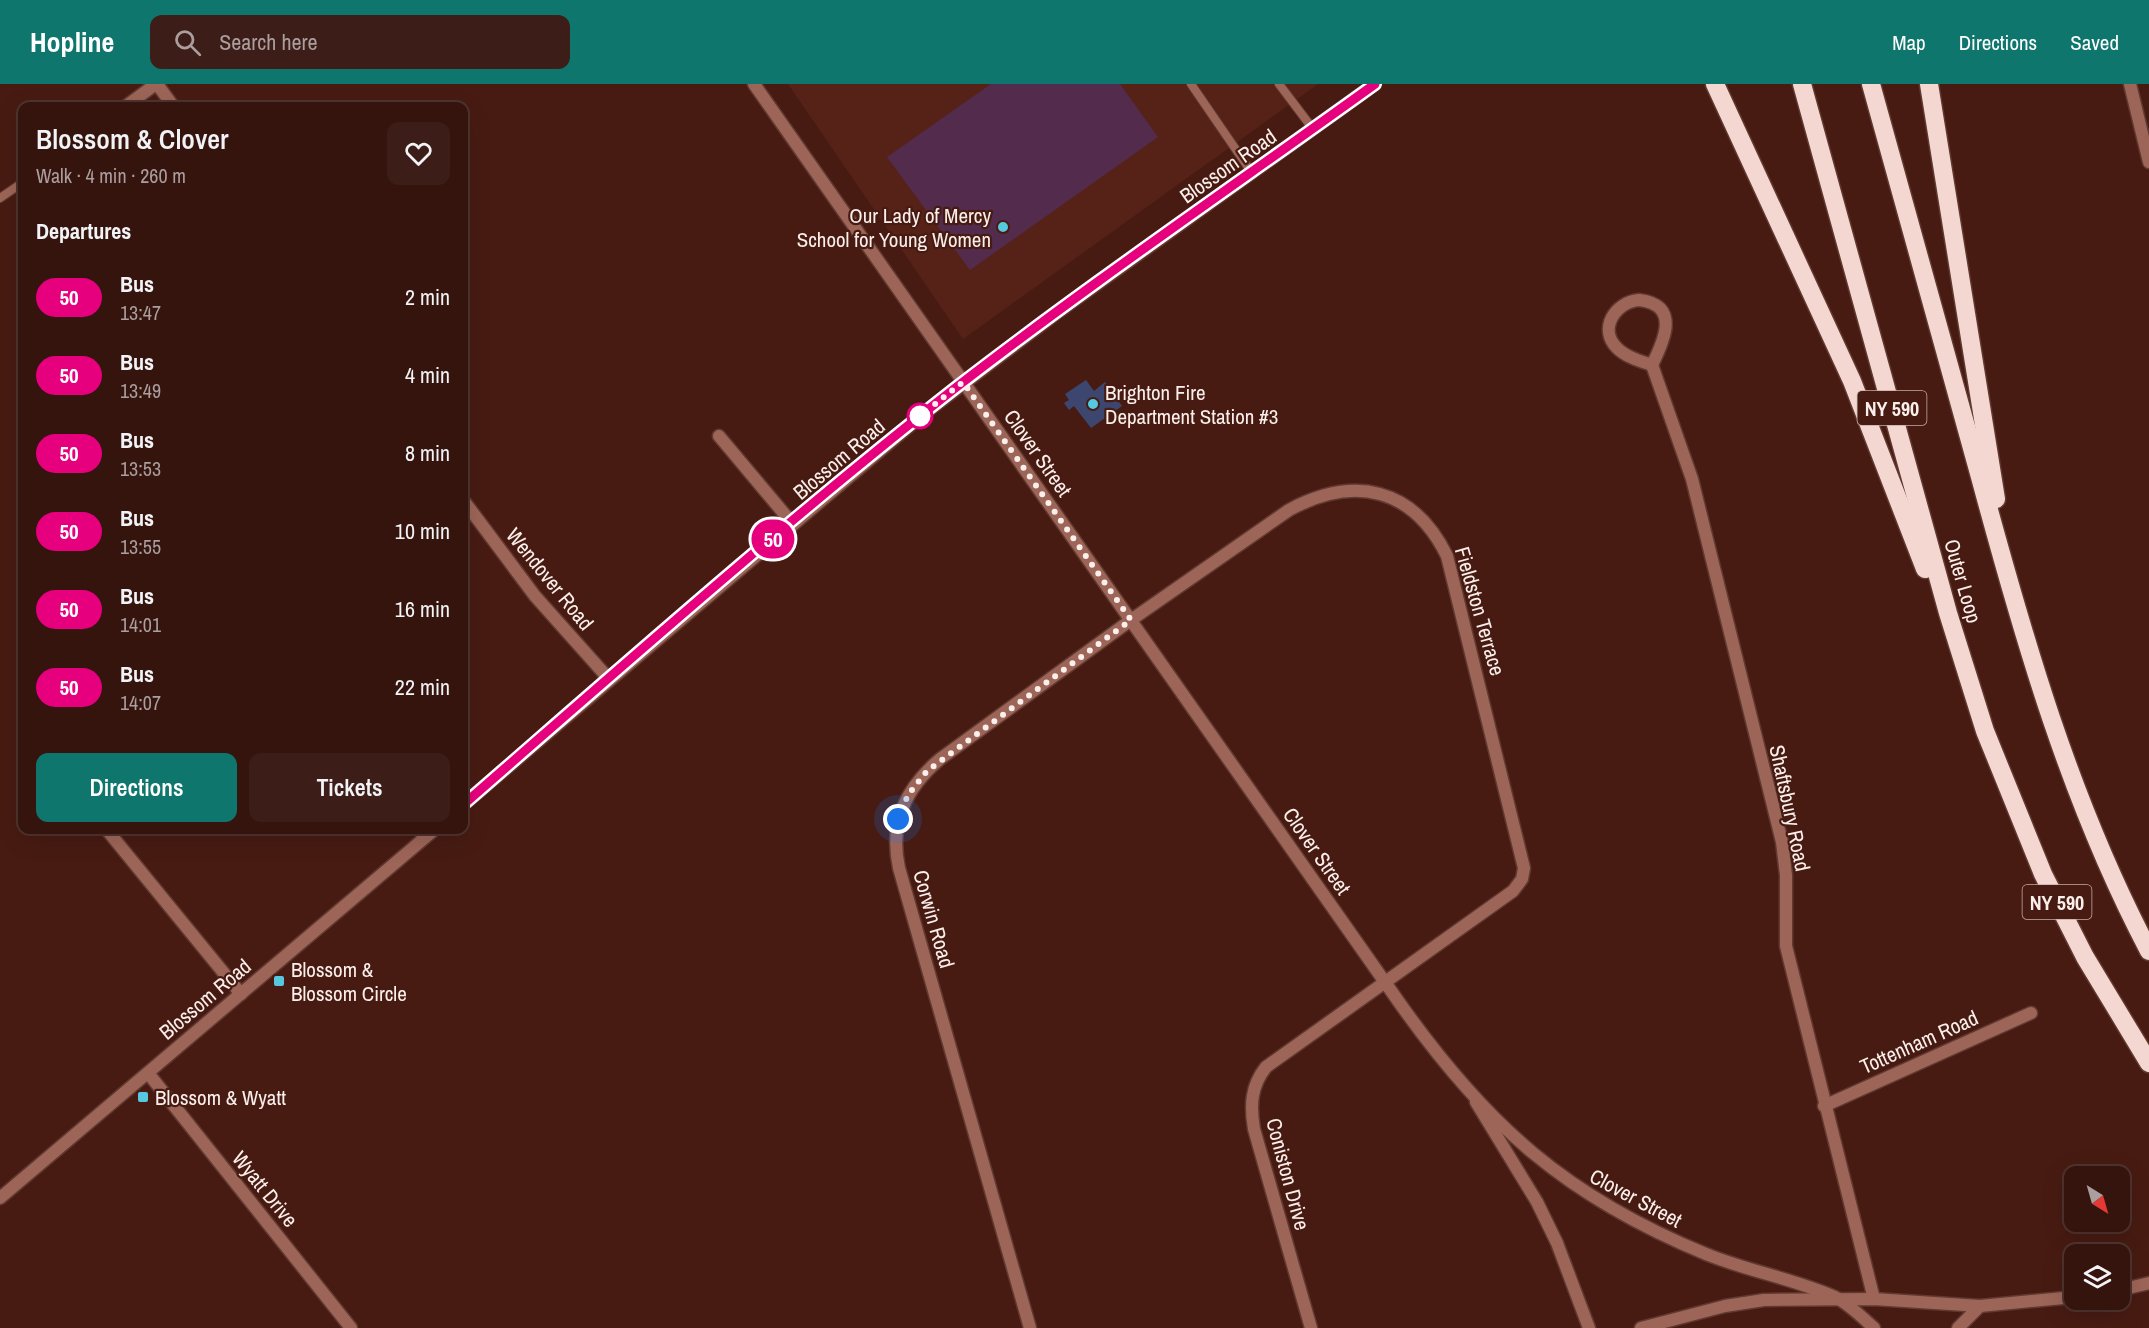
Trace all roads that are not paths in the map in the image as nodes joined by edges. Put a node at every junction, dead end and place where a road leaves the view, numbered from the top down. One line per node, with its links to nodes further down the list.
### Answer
1 (156, 84): 11 (street); 12 (street)
2 (754, 84): 19 (street, Clover Street)
3 (1191, 84): 15 (lane)
4 (1279, 84): 13 (lane)
5 (1375, 84): 13 (street, Blossom Road)
6 (1715, 84): 26 (highway)
7 (1802, 84): 26 (highway, Outer Loop / NY 590)
8 (1871, 84): 23 (highway, NY 590)
9 (1929, 84): 23 (highway)
10 (2130, 84): 14 (street)
11 (131, 102)
12 (170, 102)
13 (1314, 129): 15 (street, Blossom Road)
14 (2149, 162)
15 (1252, 173): 19 (street, Blossom Road)
16 (18, 186): 17 (lane)
17 (0, 198)
18 (1652, 365): 18 (street); 37 (street, Shaftsbury Road)
19 (963, 382): 22 (street, Blossom Road); 24 (street, Clover Street)
20 (719, 436): 22 (street)
21 (468, 506): 25 (street, Wendover Road)
22 (792, 523): 25 (street, Blossom Road)
23 (2011, 592): 30 (highway, Outer Loop / NY 590)
24 (1131, 620): 31 (street, Clover Street); 31 (street, Fieldston Terrace); 46 (street, Corwin Road)
25 (609, 679): 27 (street, Blossom Road)
26 (1985, 731): 34 (highway, Outer Loop / NY 590)
27 (468, 801)
28 (110, 834): 32 (street)
29 (424, 834): 32 (street, Blossom Road)
30 (2149, 951)
31 (1384, 982): 36 (street, Clover Street); 47 (street, Coniston Drive)
32 (241, 994): 35 (street, Blossom Road)
33 (2031, 1013): 37 (street, Tottenham Road)
34 (2149, 1063)
35 (148, 1073): 38 (street, Blossom Road); 45 (street, Wyatt Drive)
36 (1472, 1095): 41 (street, Clover Street); 48 (street)
37 (1824, 1106): 43 (street, Shaftsbury Road)
38 (0, 1198)
39 (2149, 1282): 40 (street)
40 (2130, 1287)
41 (1836, 1298): 43 (street, Clover Street); 49 (street); 50 (street)
42 (2064, 1298): 44 (street, Clover Street)
43 (1874, 1299): 44 (street, Clover Street)
44 (1980, 1306): 51 (street)
45 (351, 1328)
46 (1030, 1328)
47 (1311, 1328)
48 (1589, 1328)
49 (1641, 1328)
50 (1874, 1328)
51 (1958, 1328)

